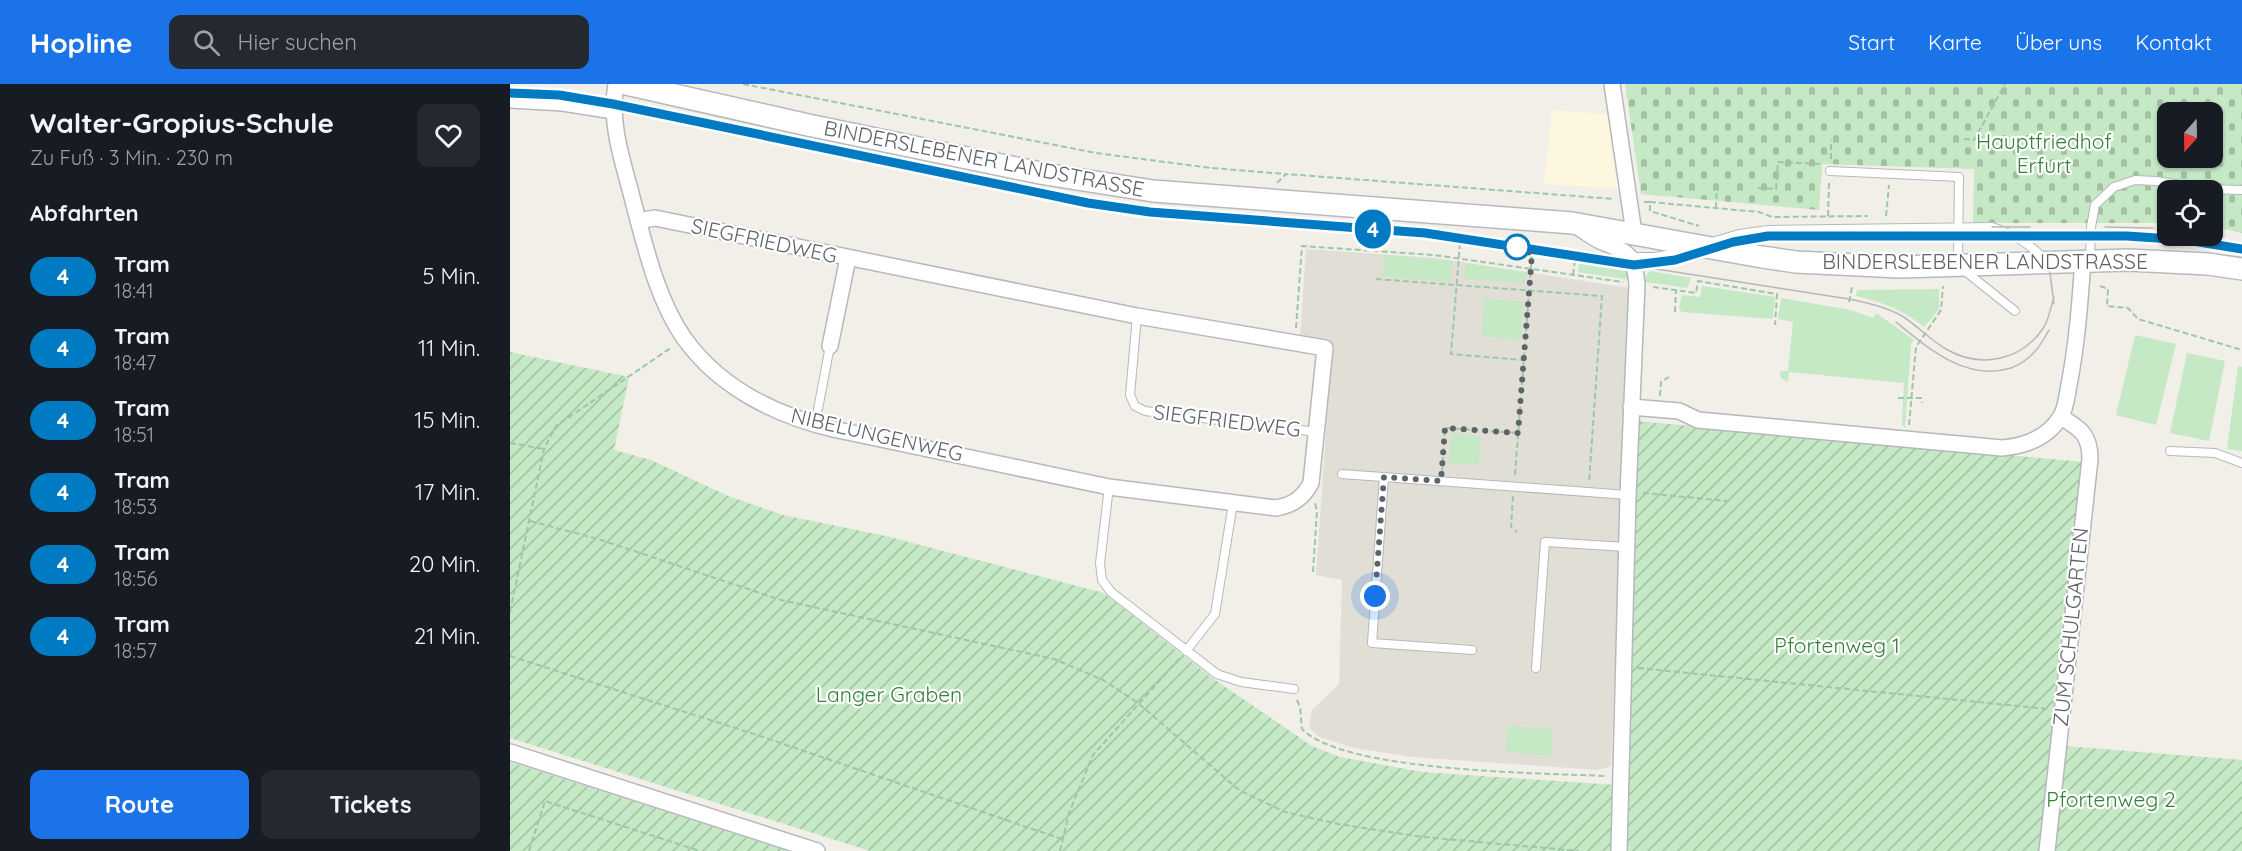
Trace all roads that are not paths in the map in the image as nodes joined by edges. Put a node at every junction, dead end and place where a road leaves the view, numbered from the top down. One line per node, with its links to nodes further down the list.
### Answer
1 (616, 84): 5 (street, NIBELUNGENWEG)
2 (626, 84): 9 (main road, BINDERSLEBENER LANDSTRASSE)
3 (1612, 84): 11 (street)
4 (510, 100): 5 (street)
5 (613, 111): 8 (street, NIBELUNGENWEG)
6 (1830, 171): 10 (lane)
7 (2242, 190): 14 (lane)
8 (638, 221): 13 (street, SIEGFRIEDWEG); 30 (street, NIBELUNGENWEG)
9 (1572, 223): 11 (main road, BINDERSLEBENER LANDSTRASSE); 15 (street)
10 (1958, 231): 12 (lane); 12 (lane); 16 (lane); 17 (lane)
11 (1634, 232): 12 (main road, BINDERSLEBENER LANDSTRASSE)
12 (1706, 240): 15 (lane); 15 (lane); 17 (main road, BINDERSLEBENER LANDSTRASSE)
13 (848, 258): 20 (street, SIEGFRIEDWEG); 21 (street)
14 (2087, 260): 16 (main road, BINDERSLEBENER LANDSTRASSE); 18 (main road, BINDERSLEBENER LANDSTRASSE); 24 (street)
15 (1632, 261): 22 (street)
16 (2046, 261): 17 (main road, BINDERSLEBENER LANDSTRASSE)
17 (1958, 265): 19 (lane)
18 (2242, 269)
19 (2015, 311)
20 (1137, 316): 25 (street, SIEGFRIEDWEG); 25 (lane, SIEGFRIEDWEG)
21 (830, 346): 23 (lane)
22 (1631, 407): 24 (street); 31 (street)
23 (818, 409)
24 (2061, 417): 41 (street, ZUM SCHULGARTEN)
25 (1317, 432): 32 (street, NIBELUNGENWEG)
26 (2170, 452): 27 (lane)
27 (2242, 463)
28 (1342, 474): 29 (lane)
29 (1384, 477): 31 (lane); 34 (lane)
30 (1109, 487): 32 (street, NIBELUNGENWEG); 35 (lane)
31 (1628, 494): 33 (street)
32 (1233, 503): 35 (lane)
33 (1626, 547): 36 (lane); 40 (street)
34 (1472, 650)
35 (1186, 651): 37 (lane)
36 (1536, 668)
37 (1294, 689)
38 (510, 752): 39 (street)
39 (817, 851)
40 (1619, 851)
41 (2046, 851)

